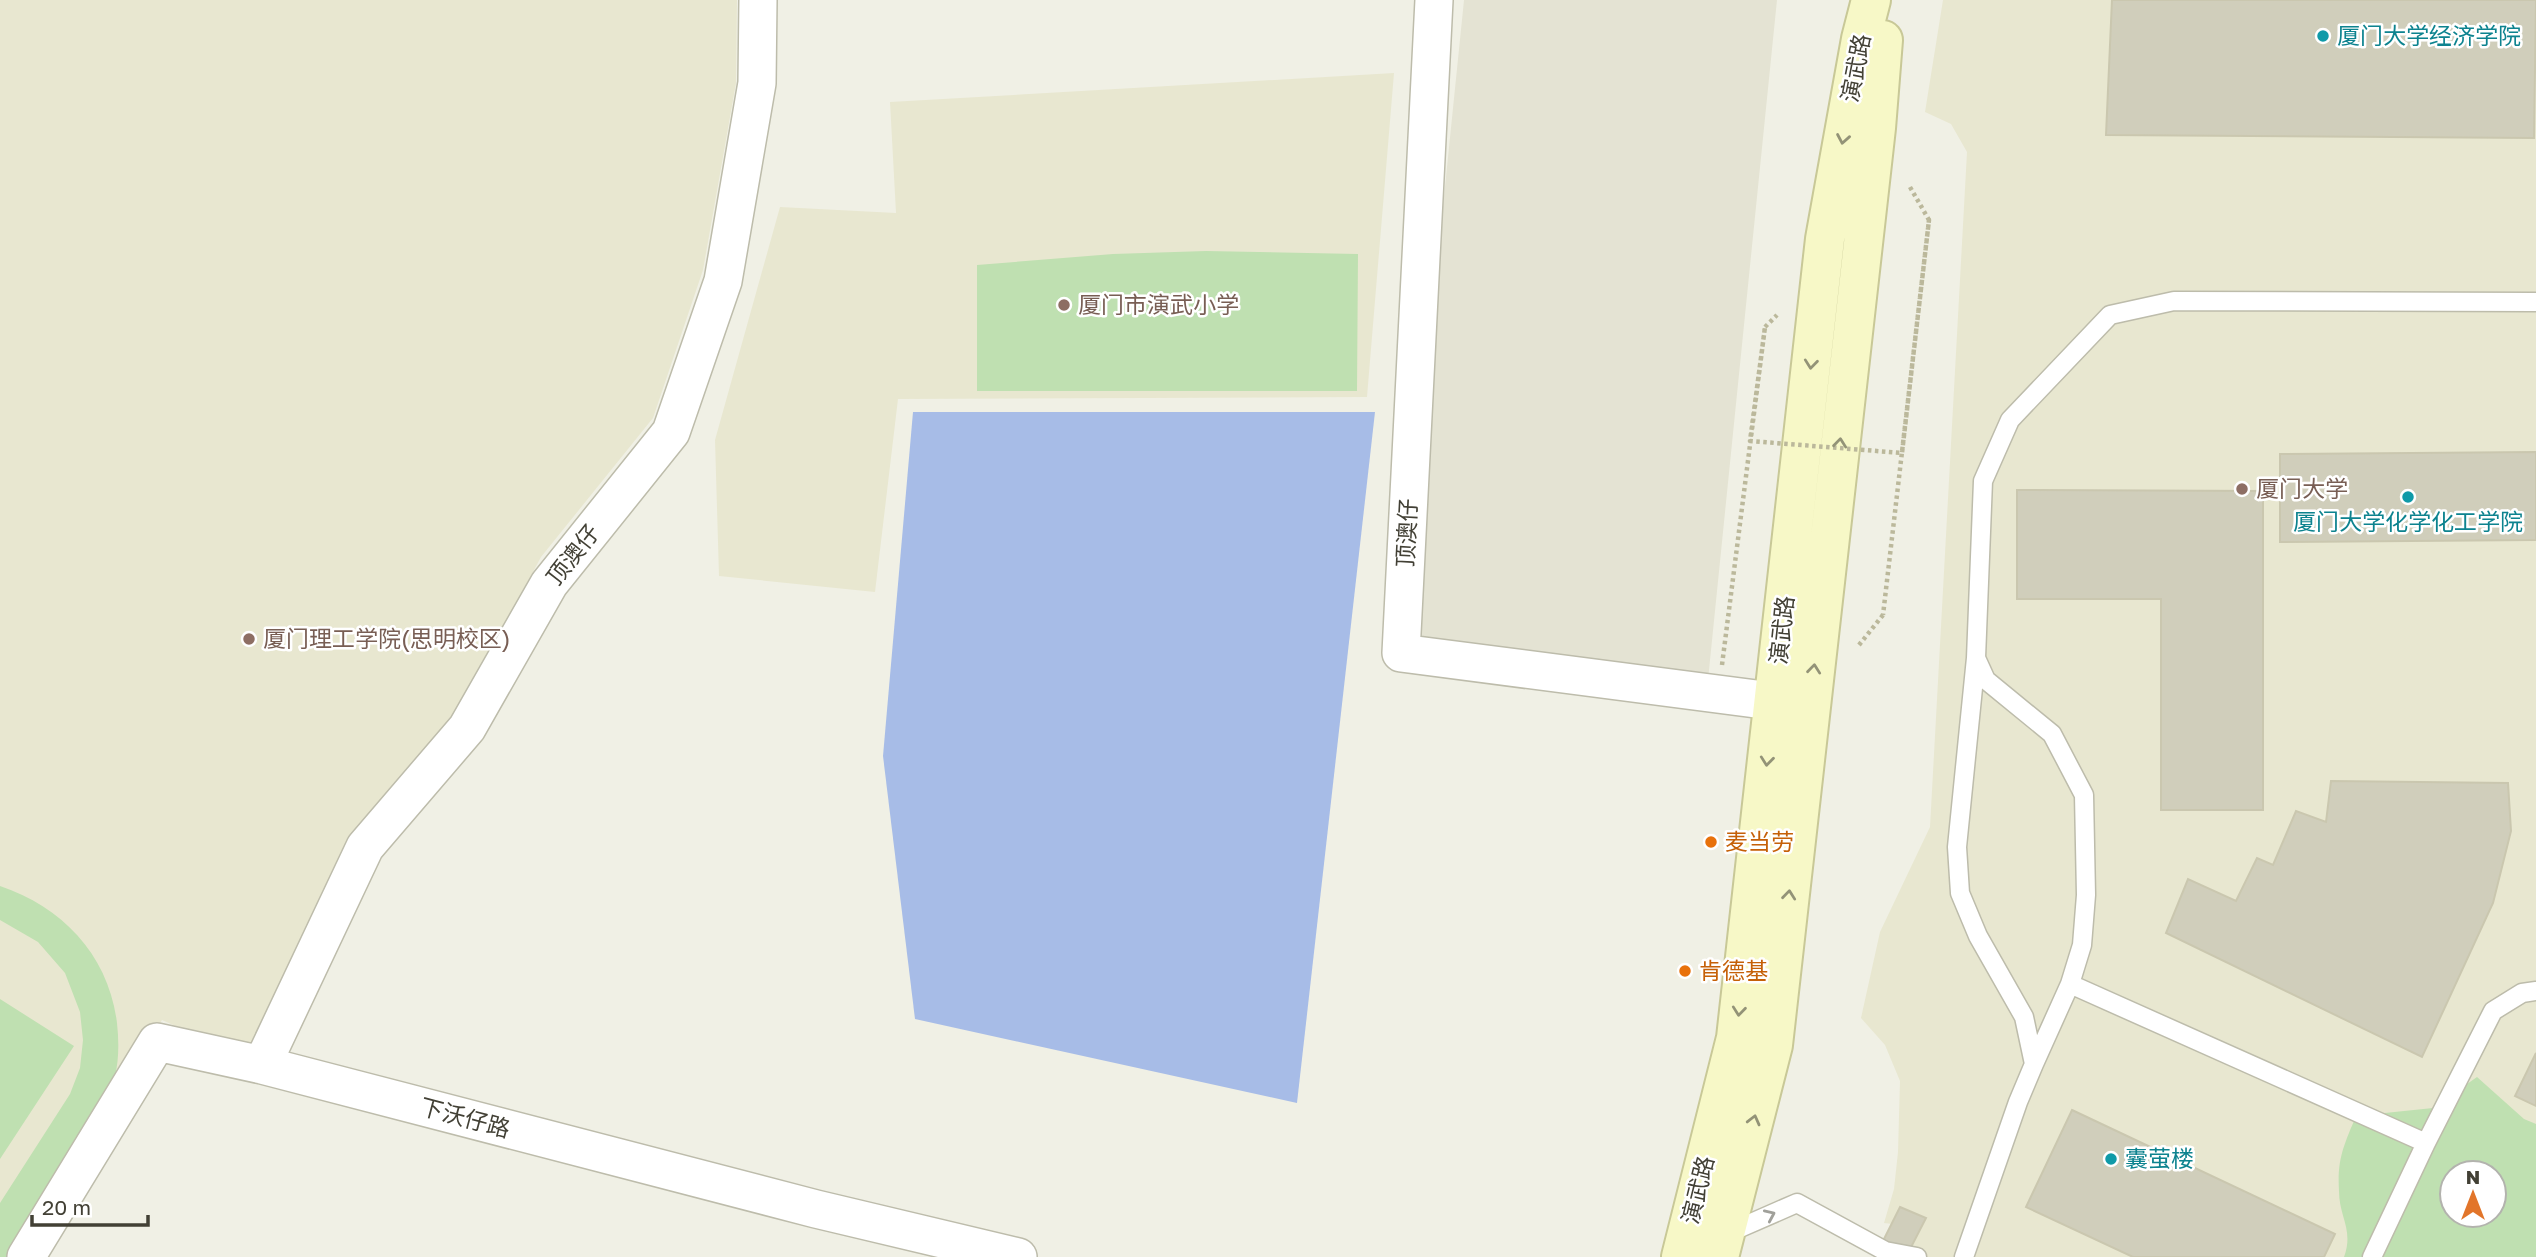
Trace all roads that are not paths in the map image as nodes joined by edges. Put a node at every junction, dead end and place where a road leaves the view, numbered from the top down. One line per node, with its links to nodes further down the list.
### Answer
1 (758, 0): 11 (street, 顶澳仔)
2 (1434, 0): 7 (street, 顶澳仔)
3 (1871, 0): 7 (main road, 演武路, one-way to 7)
4 (1887, 0): 7 (main road, 演武路, one-way to 4)
5 (2536, 302): 6 (lane)
6 (1976, 658): 8 (lane); 10 (lane)
7 (1792, 704): 13 (main road, 演武路, one-way to 7); 16 (main road, 演武路, one-way to 16)
8 (2070, 984): 10 (lane); 12 (lane)
9 (2536, 991): 12 (lane)
10 (2034, 1064): 19 (lane)
11 (262, 1065): 14 (street, 下沃仔路); 15 (street, 下沃仔路)
12 (2426, 1143): 20 (lane)
13 (1739, 1178): 17 (main road, 演武路); 18 (lane, one-way to 18)
14 (26, 1257)
15 (1018, 1257)
16 (1681, 1257)
17 (1719, 1257)
18 (1917, 1257)
19 (1964, 1257)
20 (2372, 1257)

